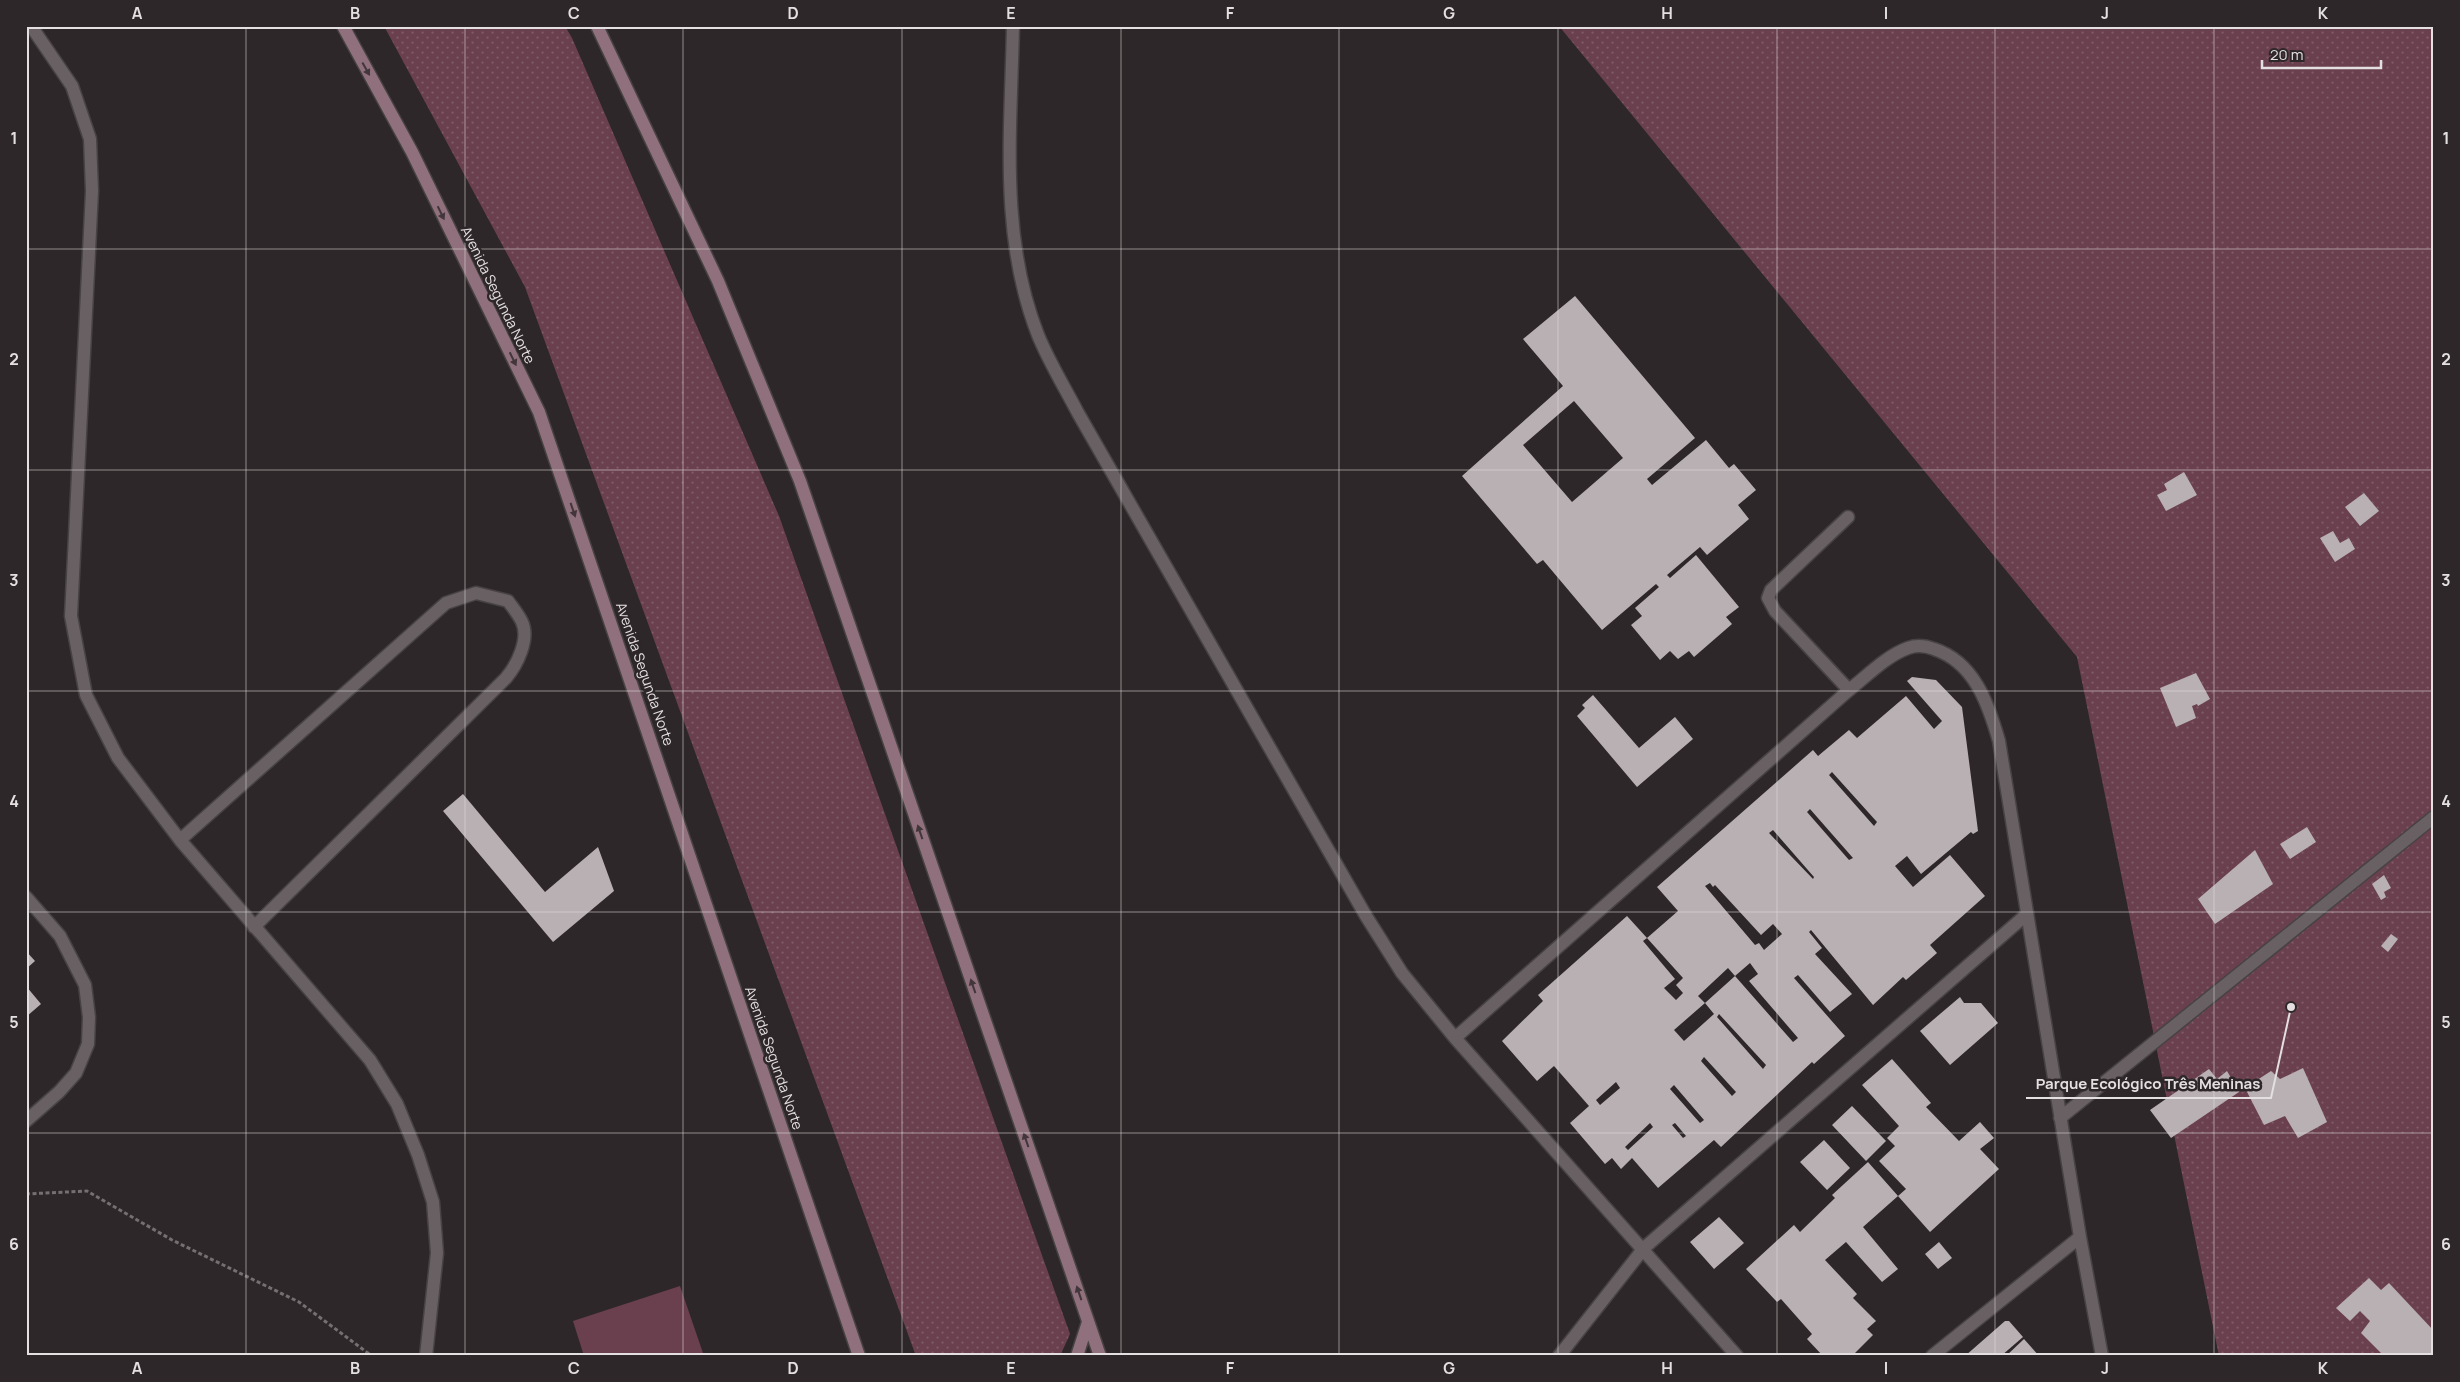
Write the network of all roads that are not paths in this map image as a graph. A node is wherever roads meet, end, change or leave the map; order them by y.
1 (31, 26) edge
2 (343, 26) edge
3 (596, 26) edge
4 (1013, 26) edge
5 (1848, 517) dead end
6 (1849, 690) junction
7 (2434, 817) edge
8 (180, 840) junction
9 (26, 897) edge
10 (2027, 914) junction
11 (254, 927) junction
12 (1455, 1038) junction
13 (2060, 1118) junction
14 (26, 1121) edge
15 (2080, 1237) junction
16 (1644, 1248) junction
17 (1088, 1322) junction
18 (426, 1356) edge
19 (859, 1356) edge
20 (1077, 1356) edge
21 (1100, 1356) edge
22 (1559, 1356) edge
23 (1737, 1356) edge
24 (1932, 1356) edge
25 (2102, 1356) edge

1 - 8 street
2 -> 19 main road, Avenida Segunda Norte
17 -> 3 main road
4 - 12 street
5 - 6 street
6 - 10 street
6 - 12 street
7 - 13 street
8 - 11 street
8 - 11 street
9 - 14 street
10 - 13 street
10 - 16 street
11 - 18 street
12 - 16 street
13 - 15 street
15 - 24 street
15 - 25 street
16 - 22 street
16 - 23 street
17 - 20 main road
17 - 21 main road

